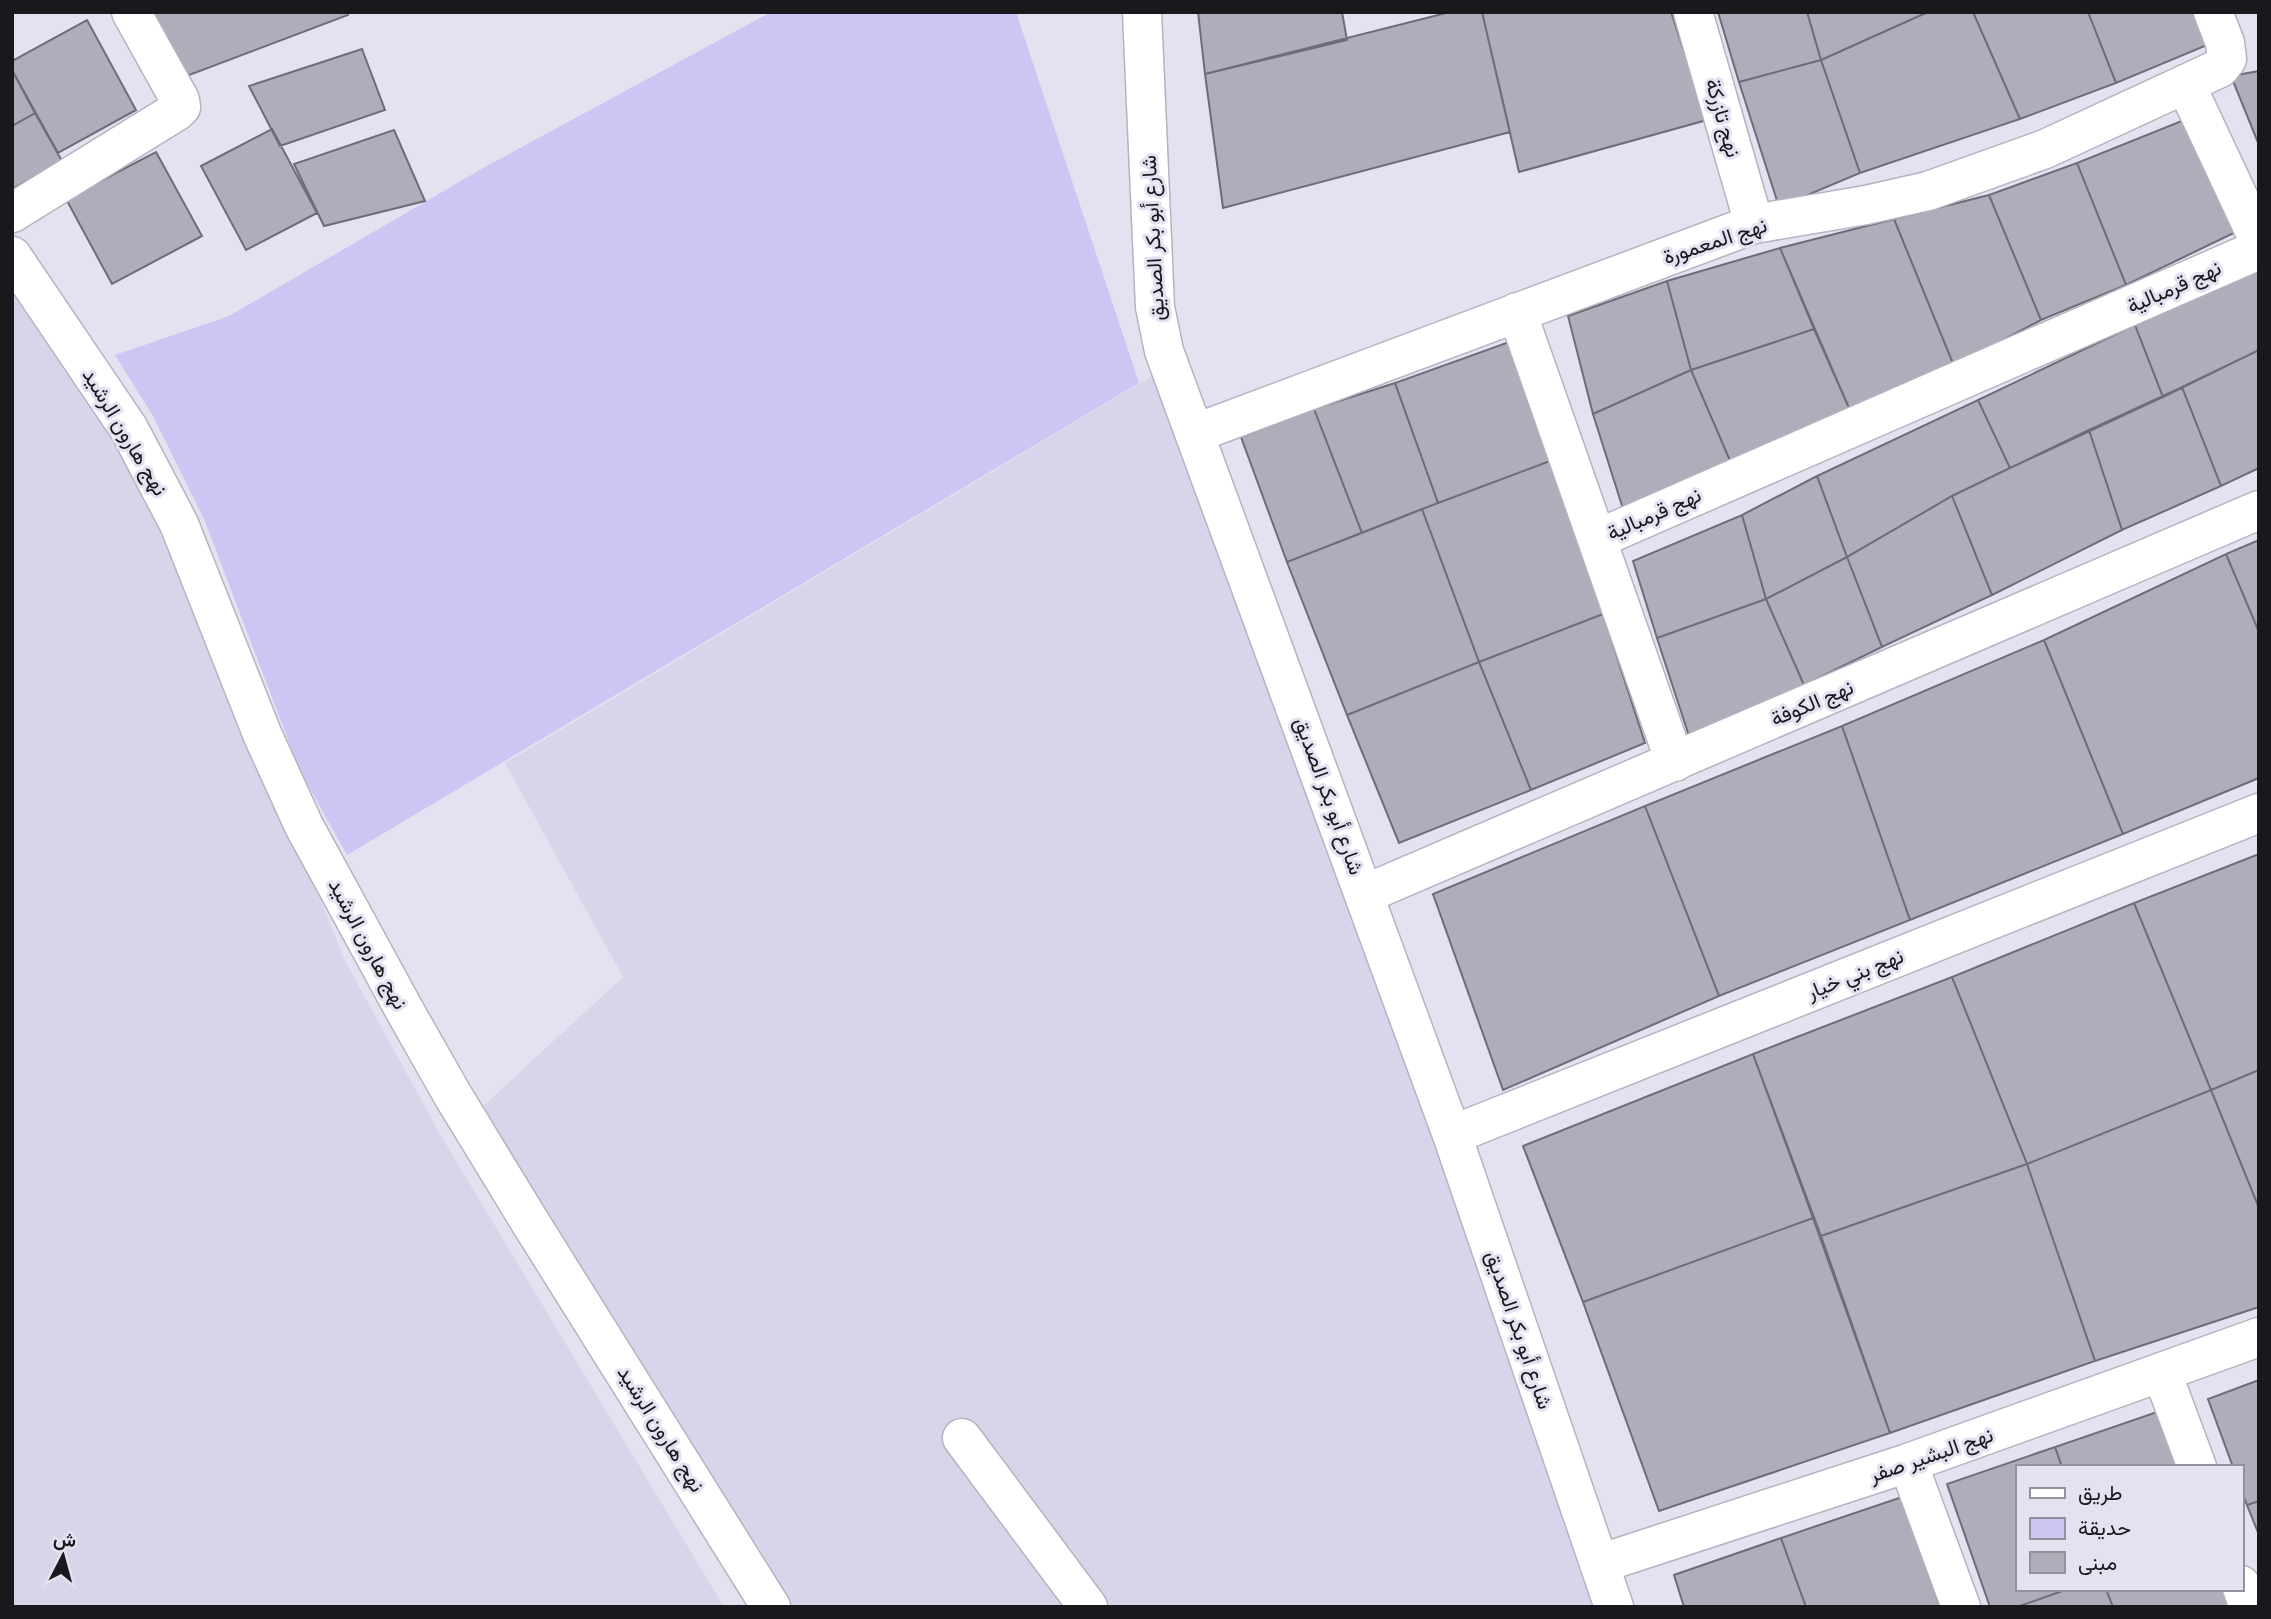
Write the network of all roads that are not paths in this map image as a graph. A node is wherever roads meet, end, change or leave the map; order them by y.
1 (131, 12) edge
2 (1142, 12) edge
3 (1693, 12) edge
4 (2213, 12) edge
5 (2186, 85) junction
6 (12, 213) edge
7 (1754, 224) junction
8 (2259, 241) edge
9 (2259, 249) edge
10 (12, 257) edge
11 (1517, 312) junction
12 (1195, 433) junction
13 (2259, 510) edge
14 (1603, 536) junction
15 (1675, 762) junction
16 (2259, 813) edge
17 (1365, 894) junction
18 (1452, 1135) junction
19 (2259, 1336) edge
20 (2162, 1373) junction
21 (962, 1438) dead end
22 (1908, 1463) junction
23 (2196, 1465) edge
24 (1600, 1564) junction
25 (2243, 1590) edge
26 (771, 1607) edge
27 (1088, 1607) edge
28 (1614, 1607) edge
29 (1961, 1607) edge
30 (2249, 1607) edge

1 - 6 street
2 - 12 street, شارع أبو بكر الصديق
3 - 7 street, نهج تازركة
4 - 5 street, نهج المعمورة
5 - 7 street, نهج المعمورة
5 - 8 street
7 - 11 street, نهج المعمورة
9 - 14 street, نهج قرمبالية
10 - 26 street, نهج هارون الرشيد
11 - 12 street, نهج المعمورة
11 - 14 street
12 - 17 street, شارع أبو بكر الصديق
13 - 15 street, نهج الكوفة
14 - 15 street
15 - 17 street, نهج الكوفة
16 - 18 street, نهج بني خيار
17 - 18 street, شارع أبو بكر الصديق
18 - 24 street, شارع أبو بكر الصديق
19 - 20 street, نهج البشير صفر
20 - 22 street, نهج البشير صفر
20 - 23 street
21 - 27 street
22 - 24 street, نهج البشير صفر
22 - 29 street
24 - 28 street, شارع أبو بكر الصديق
25 - 30 street

